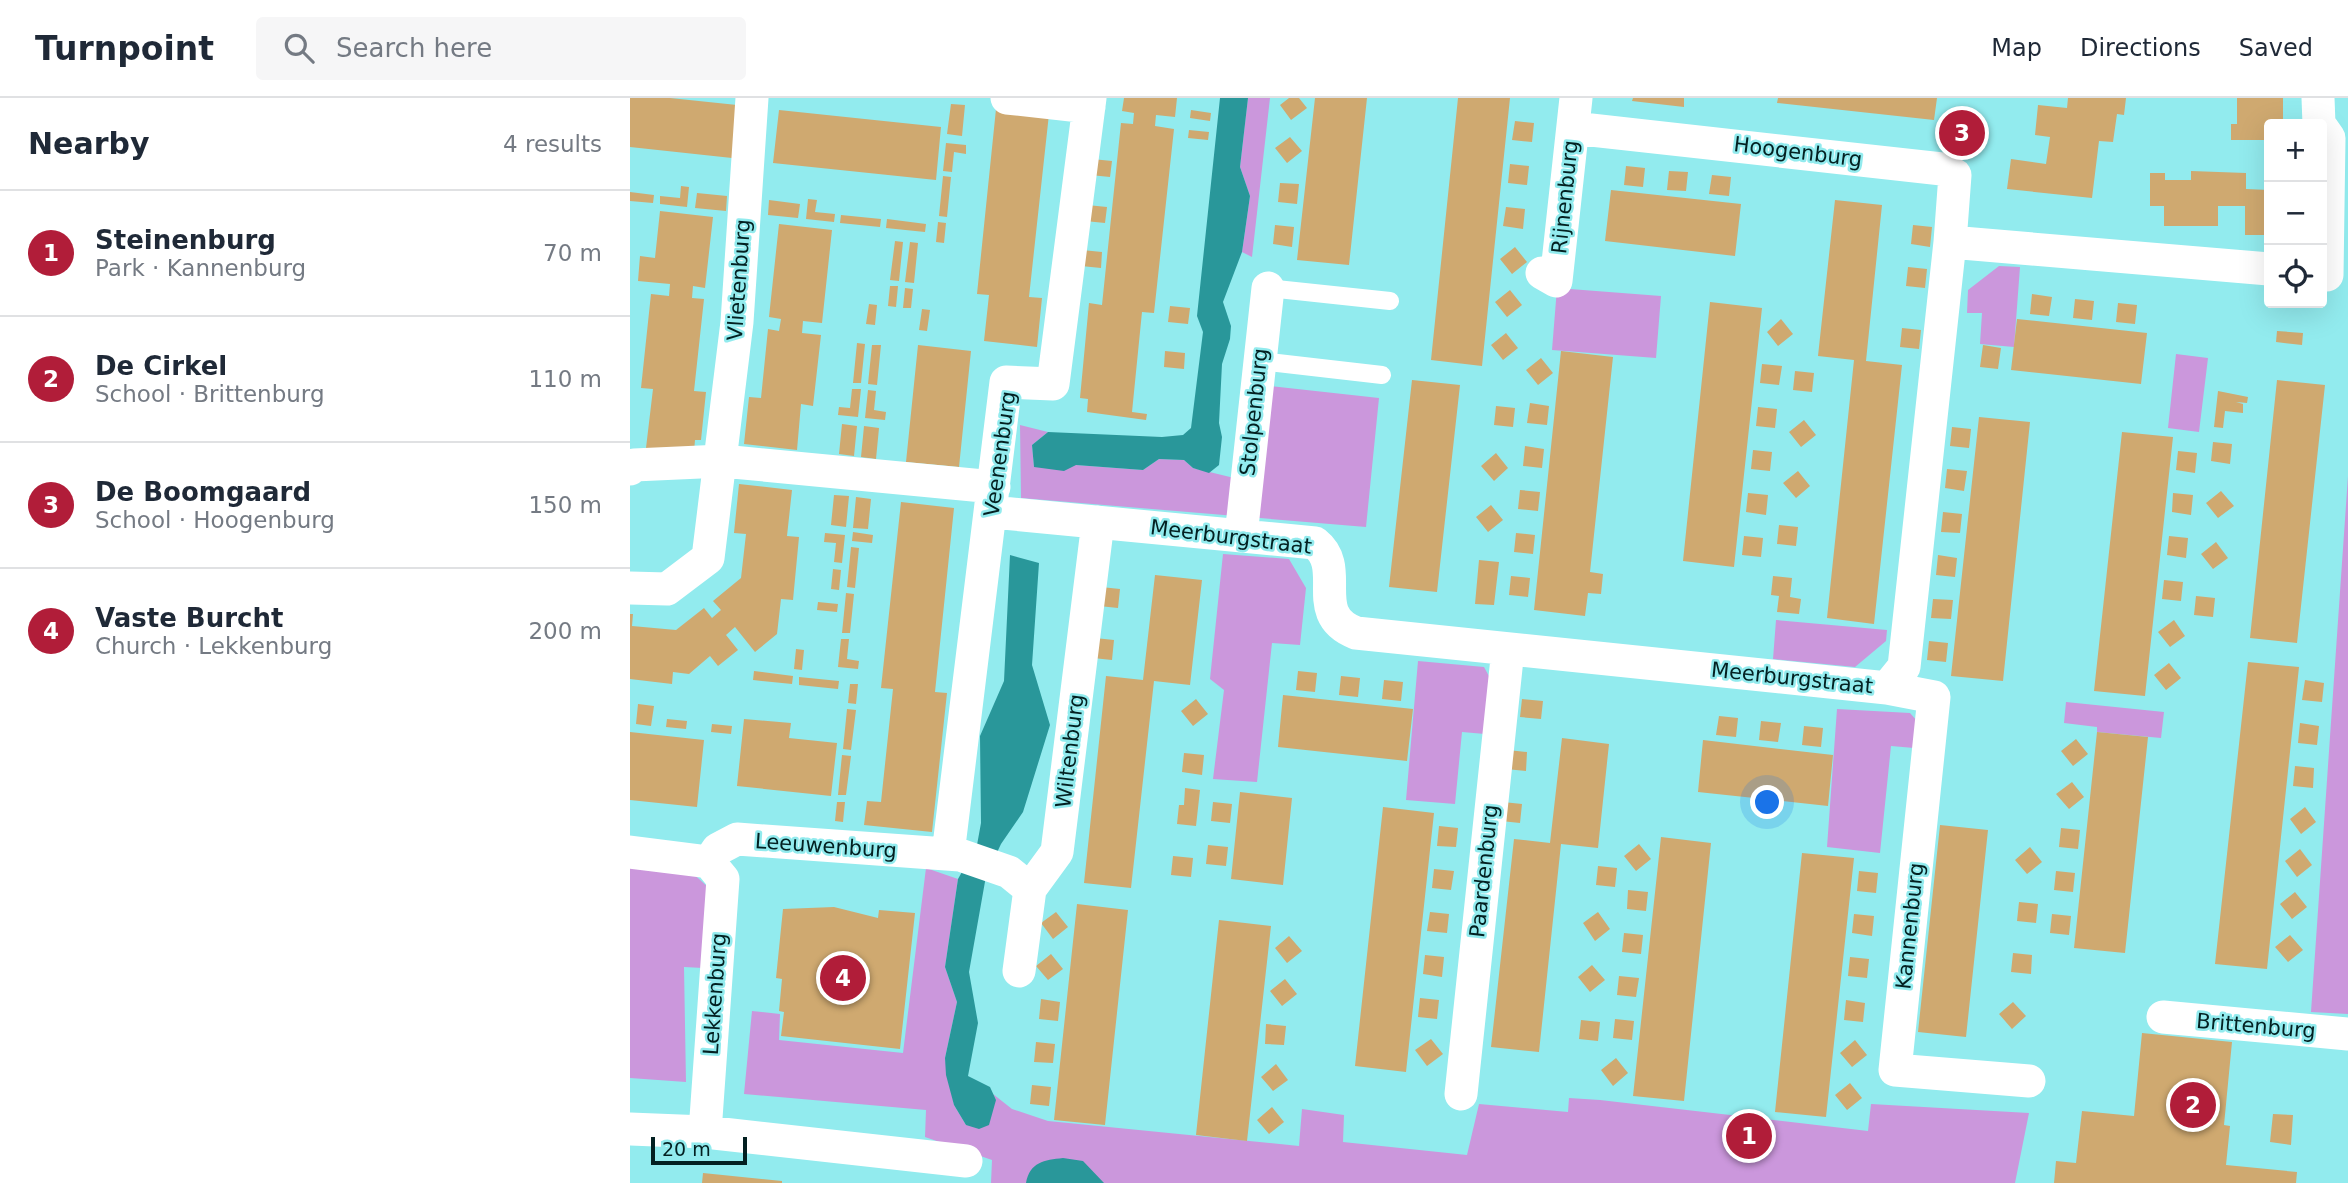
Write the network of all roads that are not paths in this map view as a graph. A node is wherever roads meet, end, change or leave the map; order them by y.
1 (752, 98) edge
2 (1007, 98) edge
3 (2318, 98) edge
4 (1090, 103) edge
5 (1574, 113) edge
6 (2320, 119) edge
7 (2327, 135) edge
8 (1950, 242) junction
9 (2264, 270) edge
10 (1542, 273) dead end
11 (2332, 275) edge
12 (1268, 288) joint
13 (1390, 301) dead end
14 (1260, 361) junction
15 (1382, 375) dead end
16 (722, 461) junction
17 (630, 469) edge
18 (993, 500) junction
19 (1098, 522) junction
20 (1241, 536) junction
21 (630, 588) edge
22 (1508, 649) junction
23 (1886, 688) junction
24 (630, 852) edge
25 (954, 854) junction
26 (709, 862) junction
27 (1020, 881) junction
28 (1019, 971) dead end
29 (2163, 1017) dead end
30 (2348, 1034) edge
31 (2029, 1081) dead end
32 (1461, 1094) dead end
33 (630, 1129) edge
34 (705, 1132) junction
35 (966, 1161) dead end

1 - 16 street, Vlietenburg
2 - 4 street
3 - 6 street
4 - 18 street, Veenenburg
5 - 8 street, Hoogenburg
5 - 10 street, Rijnenburg
7 - 11 street
8 - 9 street
8 - 23 street, Meerburgstraat
12 - 13 lane
12 - 14 street, Stolpenburg
14 - 15 lane
14 - 20 street, Stolpenburg
16 - 17 street
16 - 18 street
16 - 21 street, Vlietenburg
18 - 19 street, Meerburgstraat
18 - 25 street, Veenenburg
19 - 20 street, Meerburgstraat
19 - 27 street, Wiltenburg
20 - 22 street, Meerburgstraat
22 - 23 street, Meerburgstraat
22 - 32 street, Paardenburg
23 - 31 street, Kannenburg
24 - 26 street
25 - 26 street, Leeuwenburg
25 - 27 street, Leeuwenburg
26 - 34 street, Lekkenburg
27 - 28 street, Wiltenburg
29 - 30 street, Brittenburg
33 - 34 street
34 - 35 street

